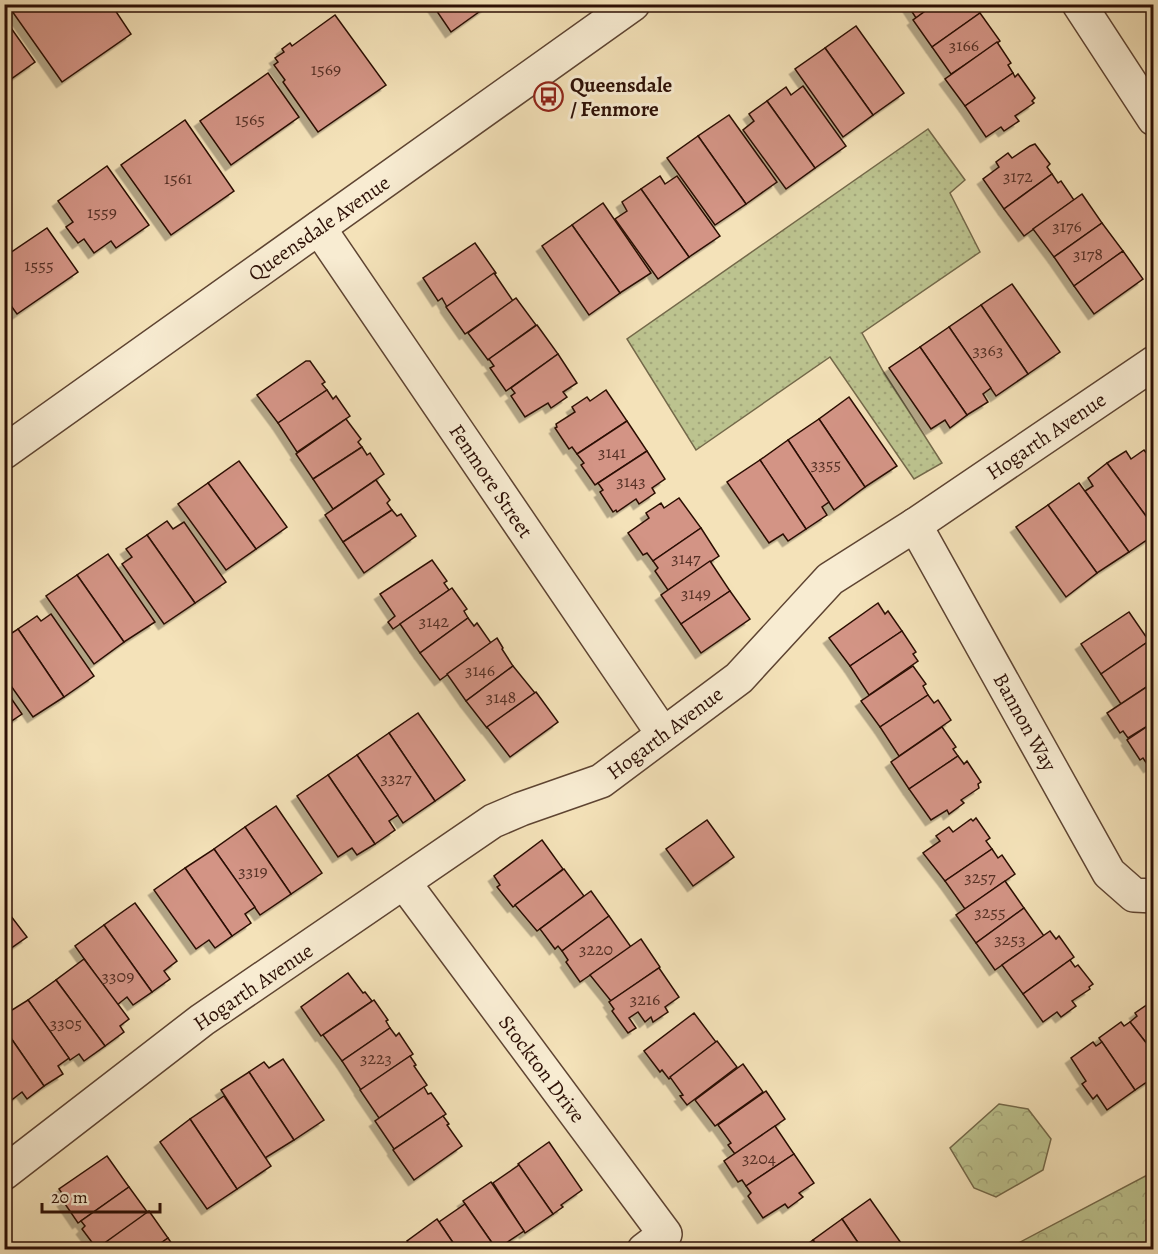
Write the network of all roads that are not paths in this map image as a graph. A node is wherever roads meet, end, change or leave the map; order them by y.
1 (1079, 4) edge
2 (621, 8) edge
3 (1154, 120) edge
4 (319, 228) junction
5 (1154, 363) edge
6 (4, 452) edge
7 (915, 525) junction
8 (663, 734) junction
9 (405, 884) junction
10 (1154, 896) edge
11 (4, 1173) edge
12 (644, 1250) edge

1 - 3 street
2 - 4 street, Queensdale Avenue
4 - 6 street, Queensdale Avenue
4 - 8 street, Fenmore Street
5 - 7 street, Hogarth Avenue
7 - 8 street, Hogarth Avenue
7 - 10 street, Bannon Way
8 - 9 street, Hogarth Avenue
9 - 11 street, Hogarth Avenue
9 - 12 street, Stockton Drive

